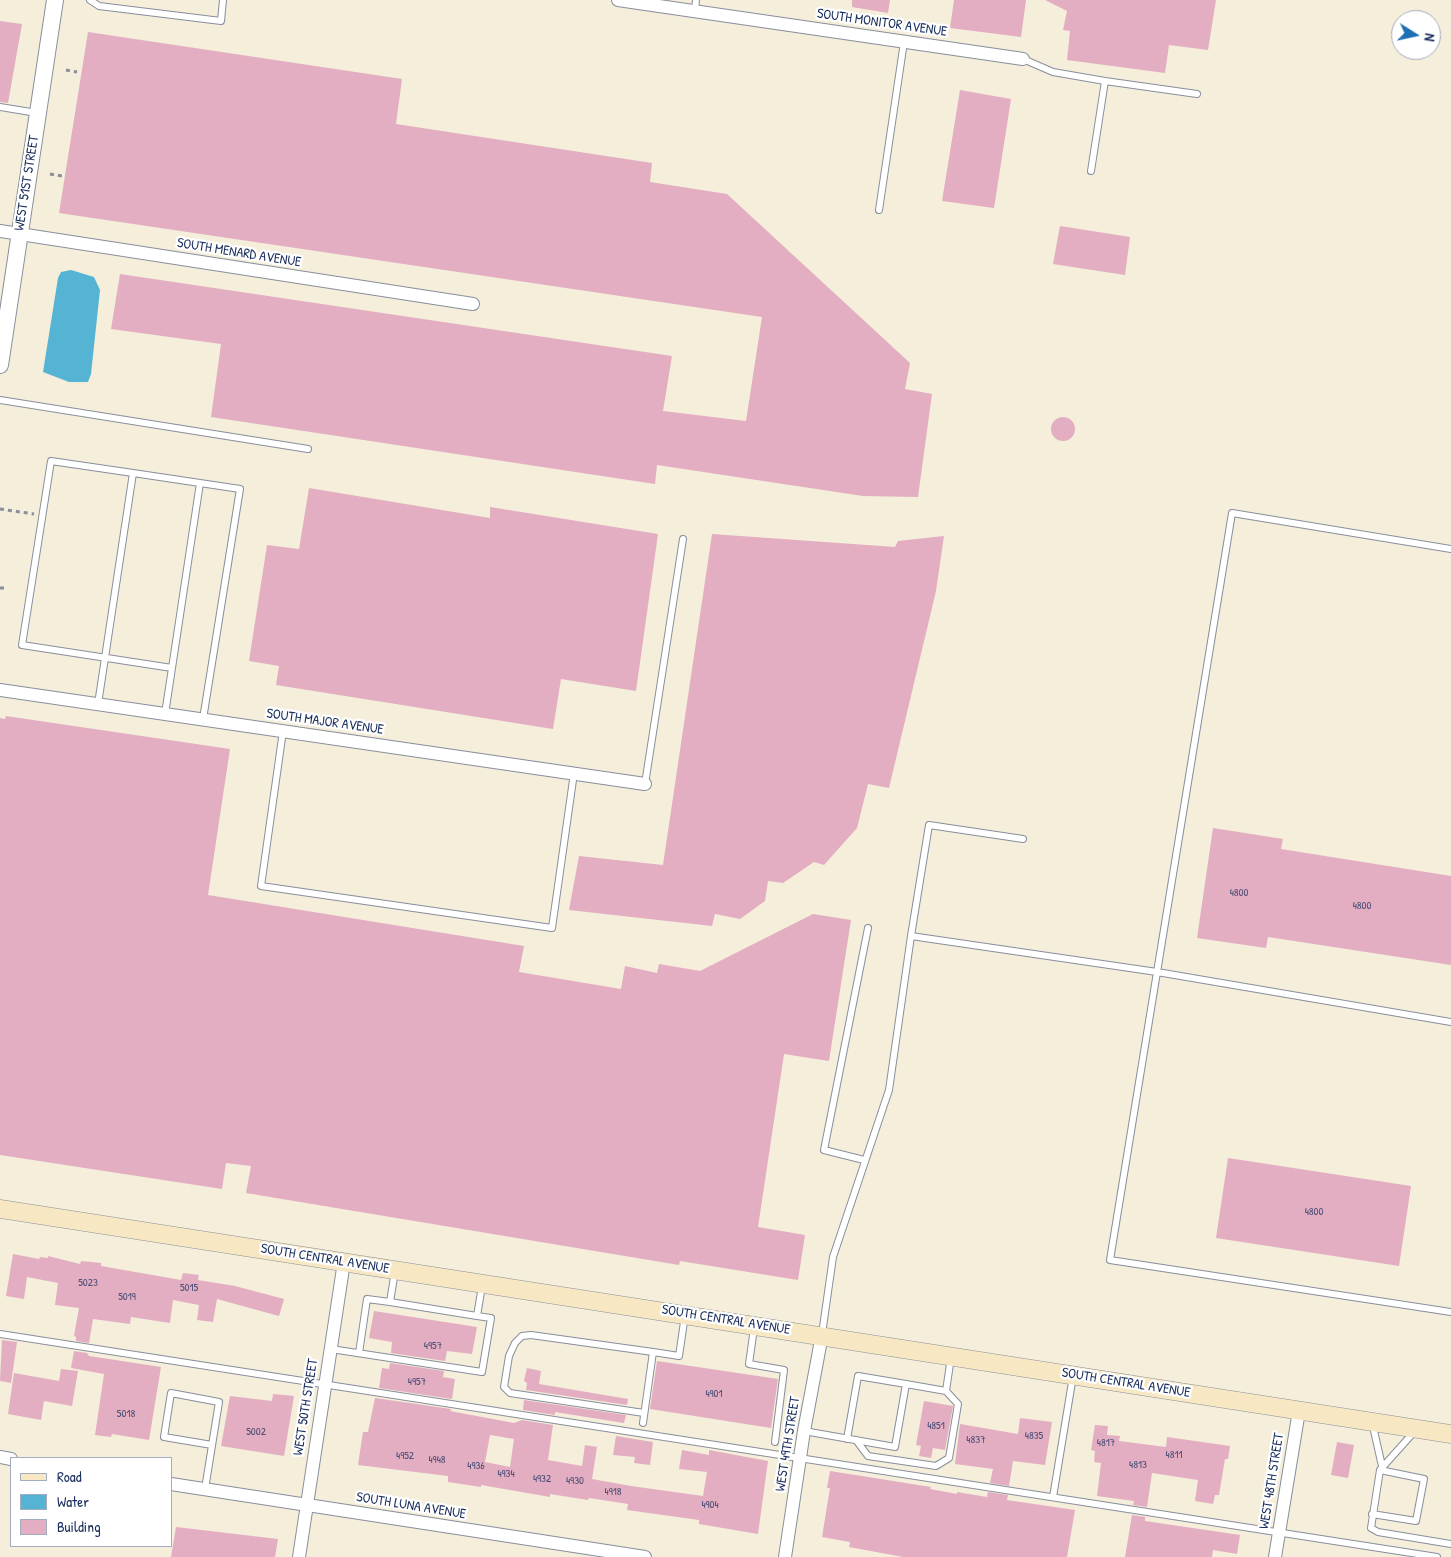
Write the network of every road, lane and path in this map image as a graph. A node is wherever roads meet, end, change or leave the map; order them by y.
1 (55, 0) edge
2 (90, 0) edge
3 (224, 0) edge
4 (618, 0) edge
5 (696, 6) edge
6 (904, 42) junction
7 (1023, 59) joint
8 (66, 70) dead end
9 (77, 72) dead end
10 (1105, 81) junction
11 (1197, 94) dead end
12 (0, 107) edge
13 (38, 114) junction
14 (1091, 170) dead end
15 (50, 174) dead end
16 (62, 176) dead end
17 (879, 210) dead end
18 (0, 231) edge
19 (20, 234) junction
20 (473, 304) dead end
21 (1, 358) edge
22 (0, 400) edge
23 (308, 449) dead end
24 (133, 473) junction
25 (200, 483) junction
26 (0, 509) edge
27 (34, 514) dead end
28 (683, 539) dead end
29 (1451, 549) edge
30 (105, 658) junction
31 (172, 668) junction
32 (0, 690) edge
33 (98, 704) junction
34 (166, 714) junction
35 (202, 720) junction
36 (283, 731) junction
37 (574, 773) junction
38 (645, 784) joint
39 (1023, 839) dead end
40 (868, 928) dead end
41 (911, 936) junction
42 (1157, 972) junction
43 (1451, 1022) edge
44 (864, 1160) junction
45 (0, 1209) edge
46 (344, 1262) junction
47 (395, 1270) junction
48 (482, 1283) junction
49 (390, 1302) junction
50 (1451, 1312) edge
51 (685, 1314) junction
52 (478, 1316) junction
53 (754, 1325) junction
54 (0, 1334) edge
55 (822, 1335) junction
56 (331, 1348) junction
57 (653, 1352) junction
58 (358, 1353) junction
59 (952, 1356) junction
60 (1074, 1375) junction
61 (325, 1384) junction
62 (906, 1384) junction
63 (946, 1391) junction
64 (1299, 1410) junction
65 (644, 1413) junction
66 (1372, 1421) junction
67 (643, 1423) dead end
68 (1417, 1429) junction
69 (804, 1431) junction
70 (1451, 1434) edge
71 (847, 1439) junction
72 (856, 1440) junction
73 (775, 1442) dead end
74 (212, 1445) junction
75 (800, 1458) junction
76 (1381, 1468) junction
77 (172, 1484) edge
78 (205, 1489) junction
79 (1053, 1497) junction
80 (307, 1505) junction
81 (1372, 1514) junction
82 (1279, 1532) junction
83 (1451, 1544) edge
84 (299, 1557) edge
85 (645, 1557) edge
86 (785, 1557) edge
87 (1275, 1557) edge
88 (1437, 1557) edge

1 - 13 street, WEST 51ST STREET
2 - 3 lane
4 - 5 street, SOUTH MONITOR AVENUE
5 - 6 street, SOUTH MONITOR AVENUE
6 - 7 street, SOUTH MONITOR AVENUE
6 - 17 lane
7 - 10 lane
8 - 9 path
10 - 11 lane
10 - 14 lane
12 - 13 lane
13 - 19 street, WEST 51ST STREET
15 - 16 path
18 - 19 street, SOUTH MENARD AVENUE
19 - 20 street, SOUTH MENARD AVENUE
19 - 21 street, WEST 51ST STREET
22 - 23 lane
24 - 25 lane
24 - 30 lane
24 - 30 lane
25 - 31 lane
25 - 35 lane
26 - 27 path
28 - 38 lane
29 - 42 lane
30 - 31 lane
30 - 33 lane
31 - 34 lane
32 - 33 street, SOUTH MAJOR AVENUE
33 - 34 street, SOUTH MAJOR AVENUE
34 - 35 street, SOUTH MAJOR AVENUE
35 - 36 street, SOUTH MAJOR AVENUE
36 - 37 street, SOUTH MAJOR AVENUE
36 - 37 lane
37 - 38 street, SOUTH MAJOR AVENUE
39 - 41 lane
40 - 44 lane
41 - 42 lane
41 - 44 lane
42 - 43 lane
42 - 50 lane
44 - 55 lane
45 - 46 main road, SOUTH CENTRAL AVENUE
46 - 47 main road, SOUTH CENTRAL AVENUE
46 - 56 street, WEST 50TH STREET
47 - 48 main road, SOUTH CENTRAL AVENUE
47 - 49 lane
48 - 51 main road, SOUTH CENTRAL AVENUE
48 - 52 lane
49 - 52 lane
49 - 58 lane
51 - 53 main road, SOUTH CENTRAL AVENUE
51 - 57 lane
52 - 58 lane
53 - 55 main road, SOUTH CENTRAL AVENUE
53 - 73 lane
54 - 61 lane
55 - 59 main road, SOUTH CENTRAL AVENUE
55 - 69 street, WEST 49TH STREET
56 - 58 lane
56 - 61 street, WEST 50TH STREET
57 - 65 lane
57 - 65 lane
59 - 60 main road, SOUTH CENTRAL AVENUE
59 - 63 lane
60 - 64 main road, SOUTH CENTRAL AVENUE
60 - 79 lane
61 - 75 lane
61 - 80 street, WEST 50TH STREET
62 - 63 lane
62 - 71 lane
62 - 72 lane
63 - 72 lane
64 - 66 main road, SOUTH CENTRAL AVENUE
64 - 82 street, WEST 48TH STREET
65 - 67 lane
66 - 68 main road, SOUTH CENTRAL AVENUE
66 - 76 lane
68 - 70 main road, SOUTH CENTRAL AVENUE
68 - 76 lane
69 - 71 lane
69 - 75 street, WEST 49TH STREET
71 - 72 lane
74 - 74 lane
74 - 78 lane
75 - 79 lane
75 - 86 street, WEST 49TH STREET
76 - 81 lane
76 - 81 lane
77 - 78 street, SOUTH LUNA AVENUE
78 - 80 street, SOUTH LUNA AVENUE
79 - 82 lane
80 - 84 street, WEST 50TH STREET
80 - 85 street, SOUTH LUNA AVENUE
81 - 83 lane
82 - 87 street, WEST 48TH STREET
82 - 88 lane

